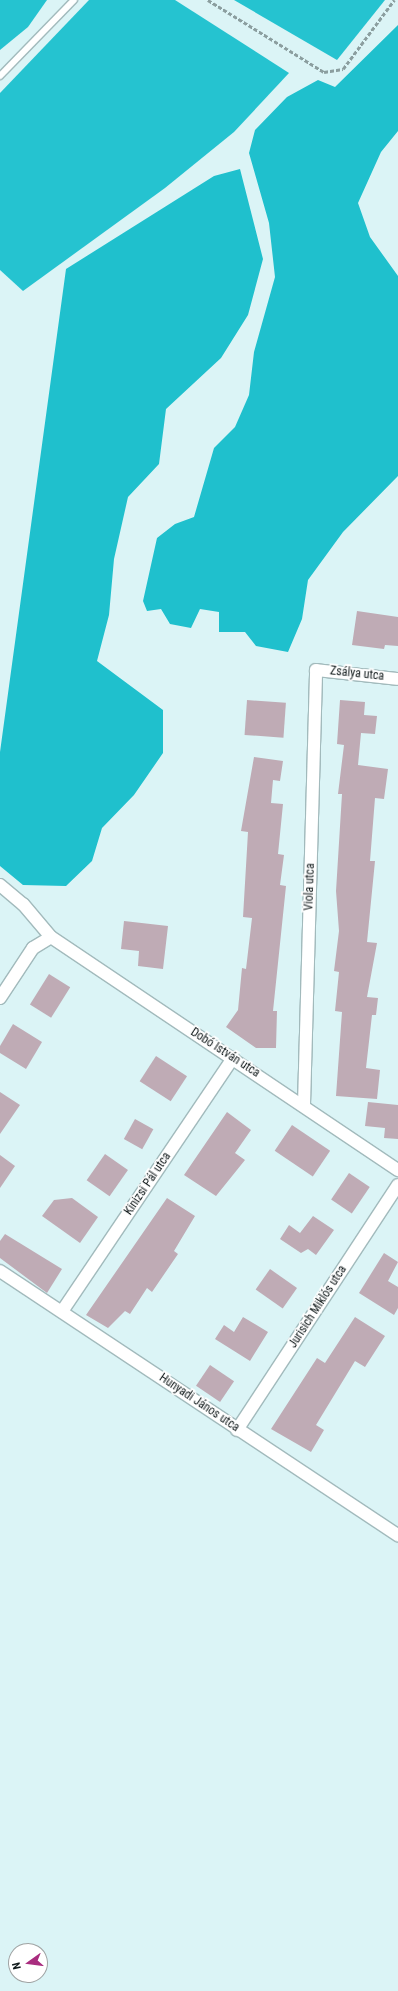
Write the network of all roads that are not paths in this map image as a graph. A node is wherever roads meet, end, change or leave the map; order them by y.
1 (74, 0) edge
2 (0, 76) edge
3 (316, 670) joint
4 (398, 679) edge
5 (0, 885) edge
6 (51, 937) junction
7 (0, 998) edge
8 (233, 1058) junction
9 (304, 1104) junction
10 (398, 1170) edge
11 (398, 1185) edge
12 (0, 1271) edge
13 (64, 1310) junction
14 (237, 1430) junction
15 (398, 1535) edge

1 - 2 lane
3 - 4 street, Zsálya utca
3 - 9 street, Viola utca
5 - 6 street, Dobó István utca
6 - 7 street
6 - 8 street, Dobó István utca
8 - 9 street, Dobó István utca
8 - 13 street, Kinizsi Pál utca
9 - 10 street, Dobó István utca
11 - 14 street, Jurisich Miklós utca
12 - 13 street, Hunyadi János utca
13 - 14 street, Hunyadi János utca
14 - 15 street, Hunyadi János utca

